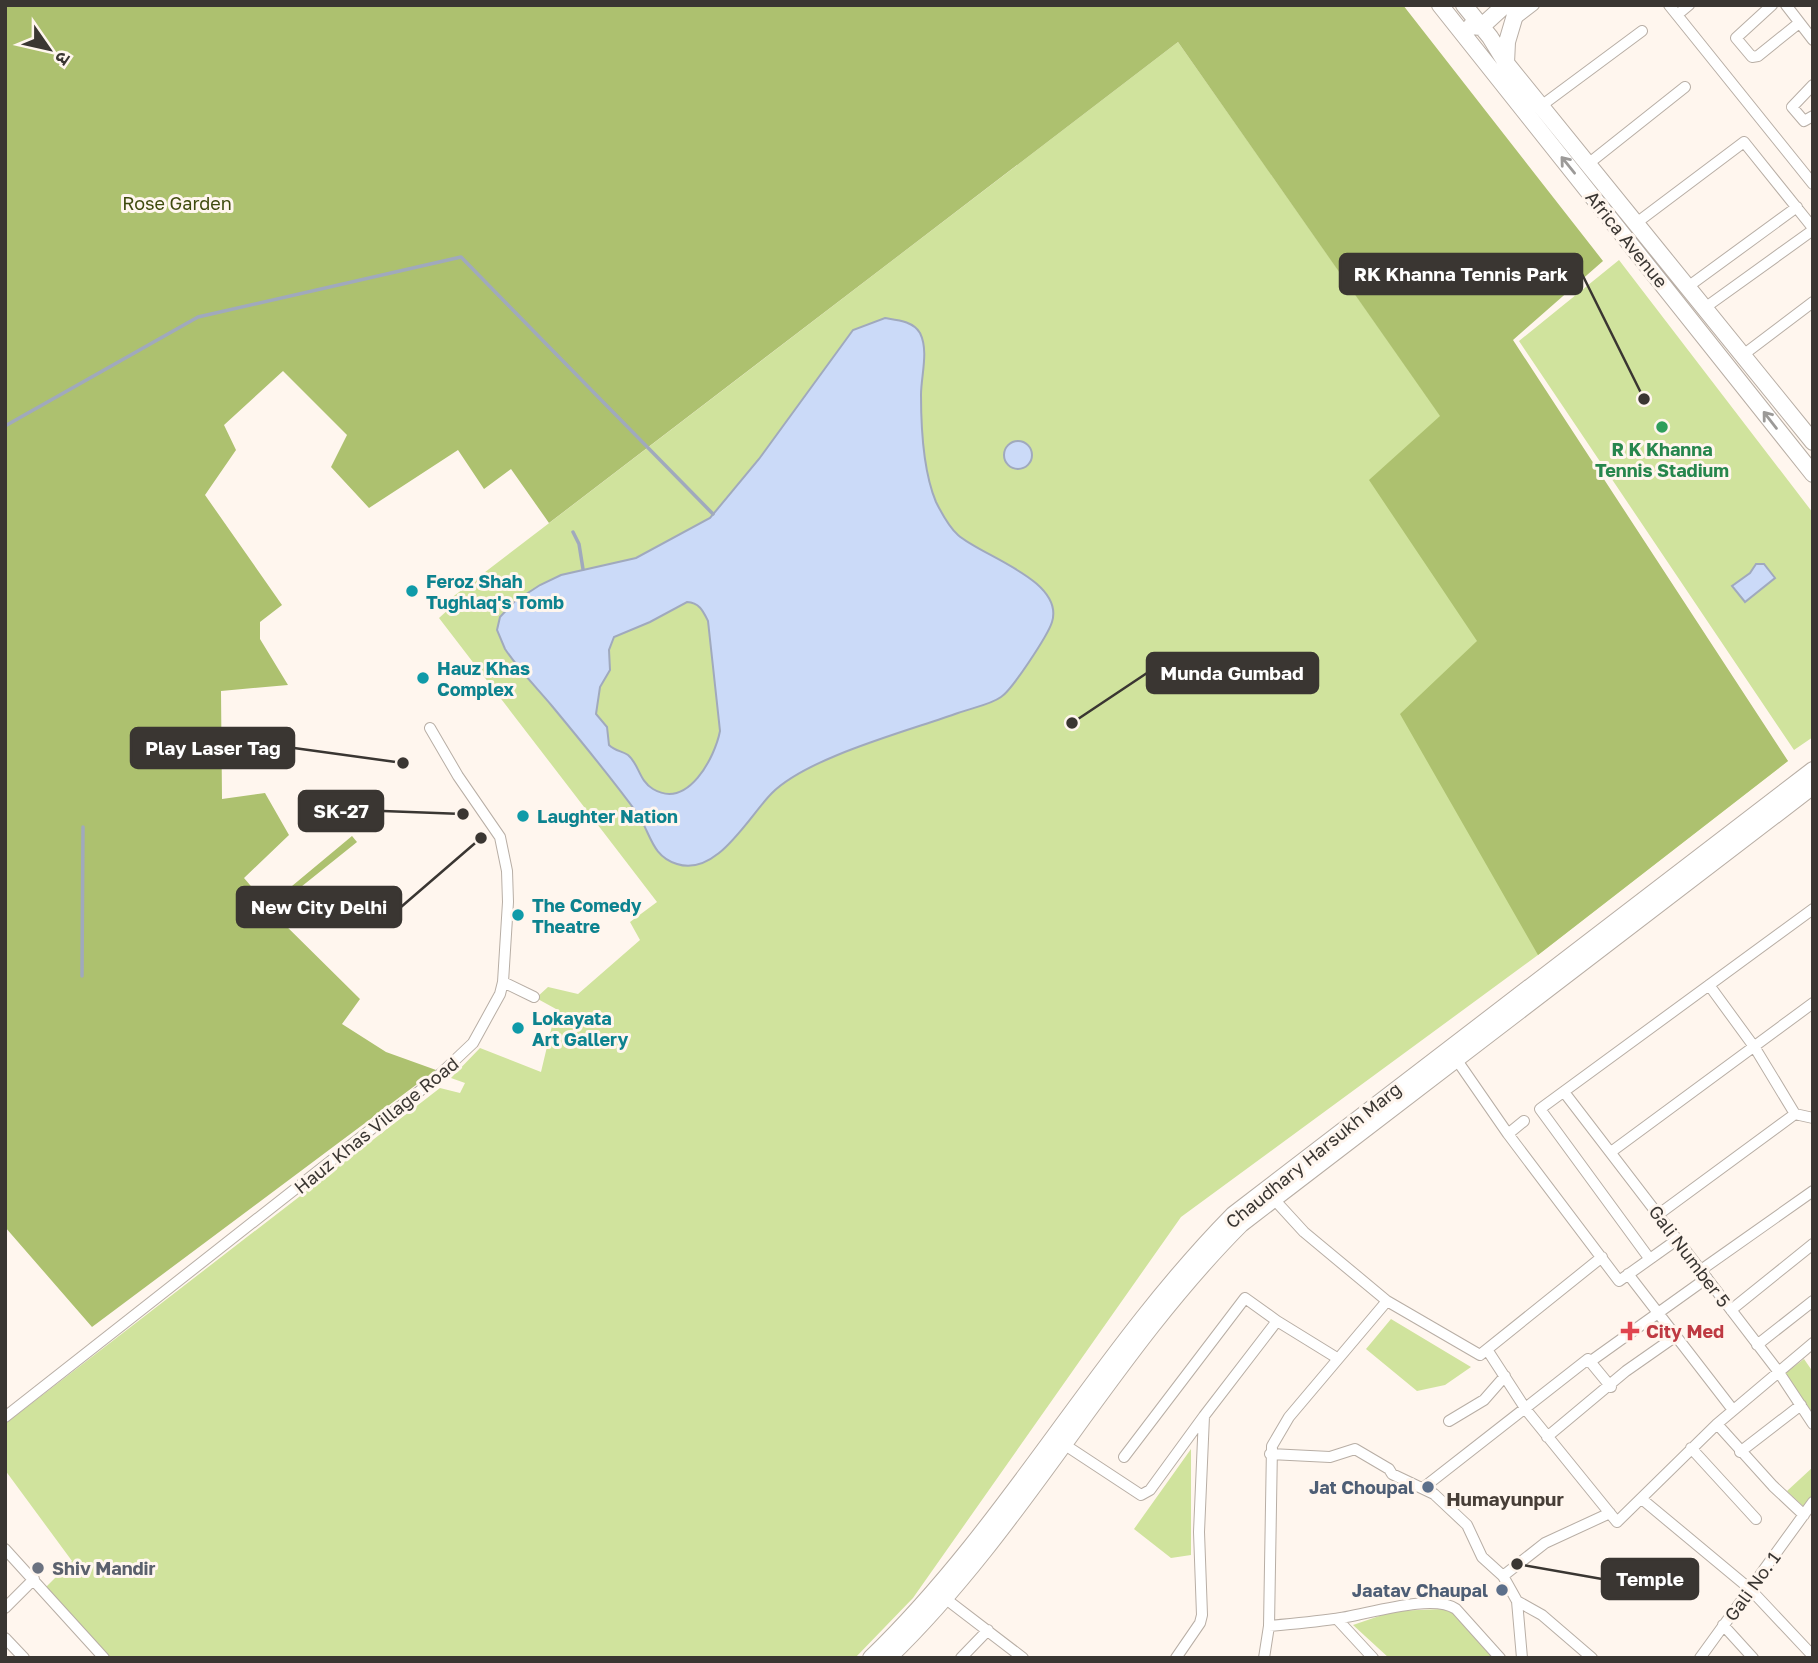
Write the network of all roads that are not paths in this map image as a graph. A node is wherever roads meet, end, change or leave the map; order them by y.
1 (1440, 5) edge
2 (1505, 5) edge
3 (1518, 5) edge
4 (1534, 5) edge
5 (1669, 5) edge
6 (1689, 5) edge
7 (1772, 5) edge
8 (1786, 5) edge
9 (1471, 8) edge
10 (1677, 15) junction
11 (1511, 23) junction
12 (1799, 23) junction
13 (1454, 24) junction
14 (1481, 27) junction
15 (1642, 31) dead end
16 (1813, 40) edge
17 (1506, 63) junction
18 (1813, 85) edge
19 (1685, 87) dead end
20 (1541, 106) junction
21 (1813, 116) edge
22 (1588, 164) junction
23 (1813, 184) edge
24 (1797, 207) junction
25 (1635, 224) junction
26 (1813, 229) edge
27 (1689, 286) junction
28 (1813, 302) edge
29 (1706, 307) junction
30 (1743, 355) junction
31 (1813, 442) edge
32 (1813, 474) edge
33 (430, 727) dead end
34 (1813, 771) edge
35 (1813, 786) edge
36 (1779, 811) junction
37 (1813, 909) edge
38 (503, 982) junction
39 (1709, 985) junction
40 (534, 997) dead end
41 (1813, 1003) edge
42 (1755, 1048) junction
43 (1451, 1053) junction
44 (1564, 1092) junction
45 (1795, 1114) junction
46 (1813, 1118) edge
47 (1524, 1121) dead end
48 (1507, 1134) junction
49 (1611, 1152) junction
50 (1813, 1191) edge
51 (1268, 1194) junction
52 (1659, 1214) junction
53 (1678, 1239) junction
54 (1811, 1250) edge
55 (1602, 1257) junction
56 (1649, 1258) junction
57 (1629, 1274) junction
58 (1704, 1274) junction
59 (1387, 1301) junction
60 (1813, 1301) edge
61 (1731, 1310) junction
62 (1659, 1312) junction
63 (1277, 1321) junction
64 (1676, 1336) junction
65 (1813, 1343) edge
66 (1757, 1345) junction
67 (1488, 1351) junction
68 (1337, 1358) junction
69 (1591, 1362) junction
70 (1778, 1371) junction
71 (1506, 1376) junction
72 (1611, 1387) junction
73 (1801, 1405) junction
74 (1525, 1409) junction
75 (1732, 1410) junction
76 (6, 1414) edge
77 (1204, 1416) junction
78 (1450, 1422) dead end
79 (1717, 1423) junction
80 (1813, 1423) edge
81 (1547, 1437) junction
82 (1059, 1441) junction
83 (1691, 1448) junction
84 (1740, 1452) junction
85 (1270, 1454) junction
86 (1124, 1457) dead end
87 (1423, 1488) junction
88 (1643, 1500) junction
89 (1809, 1511) edge
90 (1610, 1513) junction
91 (1756, 1519) dead end
92 (5, 1549) edge
93 (1503, 1576) junction
94 (34, 1579) junction
95 (1750, 1589) junction
96 (941, 1595) junction
97 (1517, 1601) junction
98 (5, 1608) edge
99 (1337, 1619) junction
100 (1723, 1625) junction
101 (1269, 1626) junction
102 (988, 1630) junction
103 (5, 1638) edge
104 (1016, 1656) edge
105 (1813, 1657) edge
106 (24, 1658) edge
107 (104, 1658) edge
108 (871, 1658) edge
109 (888, 1658) edge
110 (961, 1658) edge
111 (1177, 1658) edge
112 (1264, 1658) edge
113 (1373, 1658) edge
114 (1500, 1658) edge
115 (1522, 1658) edge
116 (1591, 1658) edge
117 (1700, 1658) edge
118 (1753, 1658) edge

1 - 13 street, Africa Avenue
2 - 14 street
3 - 11 street
4 - 11 street
5 - 10 street
6 - 10 street
7 - 12 street
8 - 12 street
9 - 13 street
9 - 14 street, Africa Avenue
10 - 23 street
11 - 17 street
12 - 16 street
13 - 14 street
32 -> 13 street, Africa Avenue
14 - 17 street, Africa Avenue
15 - 20 street
17 - 20 street, Africa Avenue
18 - 21 street
19 - 22 street
20 - 22 street, Africa Avenue
22 - 25 street, Africa Avenue
24 - 25 street
24 - 26 street
24 - 27 street
25 - 27 street, Africa Avenue
26 - 29 street
27 - 29 street, Africa Avenue
28 - 30 street
29 - 30 street, Africa Avenue
30 - 31 street, Africa Avenue
33 - 38 street, Hauz Khas Village Road
34 - 36 street, Chaudhary Harsukh Marg
35 - 36 street, Chaudhary Harsukh Marg
36 - 43 street, Chaudhary Harsukh Marg
37 - 39 street
38 - 40 street
38 - 76 street, Hauz Khas Village Road
39 - 42 street
39 - 44 street
41 - 42 street
42 - 45 street
42 - 49 street
43 - 48 street
43 - 51 street, Chaudhary Harsukh Marg
44 - 49 street, Gali Number 5
44 - 56 street
45 - 46 street
45 - 52 street
47 - 48 street
48 - 55 street
49 - 52 street, Gali Number 5
50 - 58 street
51 - 59 street
51 - 82 street, Chaudhary Harsukh Marg
52 - 53 street, Gali Number 5
53 - 56 street
53 - 58 street, Gali Number 5
54 - 61 street
55 - 57 street
55 - 67 street
56 - 57 street
57 - 62 street
58 - 61 street, Gali Number 5
58 - 62 street
59 - 67 street
59 - 68 street
60 - 66 street
61 - 66 street, Gali Number 5
62 - 64 street
62 - 69 street
63 - 68 street
63 - 77 street
63 - 86 street
64 - 72 street
64 - 75 street
65 - 70 street
66 - 70 street, Gali Number 5
67 - 71 street
68 - 85 street
69 - 72 street
69 - 74 street
70 - 73 street, Gali Number 5
70 - 75 street
71 - 74 street
71 - 78 street
72 - 81 street
73 - 80 street, Gali Number 5
73 - 84 street
74 - 81 street
74 - 87 street
75 - 79 street
77 - 82 street
77 - 111 street
79 - 83 street
79 - 84 street
81 - 90 street
82 - 96 street, Chaudhary Harsukh Marg
83 - 88 street
83 - 91 street
84 - 89 street
85 - 87 street
85 - 101 street
87 - 93 street
88 - 90 street
88 - 95 street
89 - 95 street, Gali No. 1
90 - 93 street
92 - 94 street
93 - 97 street
94 - 98 street
94 - 107 street
95 - 100 street, Gali No. 1
95 - 105 street
96 - 102 street
96 - 108 street, Chaudhary Harsukh Marg
96 - 109 street, Chaudhary Harsukh Marg
97 - 115 street
97 - 116 street
99 - 101 street
99 - 113 street
99 - 114 street
100 - 117 street, Gali No. 1
100 - 118 street
101 - 112 street
102 - 104 street
102 - 110 street
103 - 106 street

